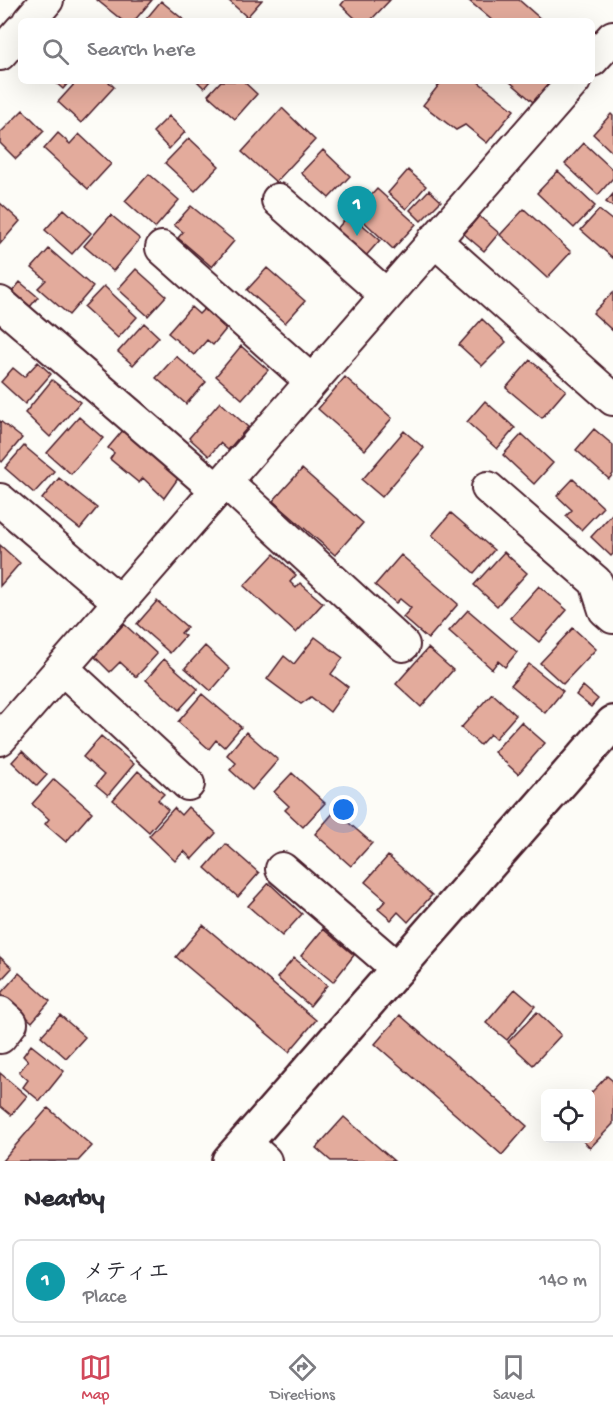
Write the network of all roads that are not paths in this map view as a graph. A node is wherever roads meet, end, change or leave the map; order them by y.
1 (47, 0) edge
2 (32, 18) edge
3 (18, 33) edge
4 (613, 37) edge
5 (0, 54) edge
6 (595, 57) edge
7 (571, 84) edge
8 (278, 200) dead end
9 (434, 240) junction
10 (162, 248) dead end
11 (386, 295) junction
12 (0, 303) edge
13 (311, 381) junction
14 (613, 399) edge
15 (221, 486) junction
16 (488, 488) dead end
17 (0, 500) edge
18 (120, 602) junction
19 (613, 617) edge
20 (403, 645) dead end
21 (62, 668) junction
22 (613, 723) edge
23 (0, 739) edge
24 (188, 784) dead end
25 (282, 869) dead end
26 (398, 969) junction
27 (0, 1013) edge
28 (0, 1037) edge
29 (247, 1155) edge

1 - 2 street
3 - 5 street
4 - 6 street
7 - 9 street
8 - 11 street
9 - 11 street
9 - 14 street
10 - 13 street
11 - 13 street
12 - 15 street
13 - 15 street
15 - 18 street
15 - 20 street
16 - 19 street
17 - 18 street
18 - 21 street
21 - 23 street
21 - 24 street
22 - 26 street
25 - 26 street
26 - 29 street
27 - 28 street

